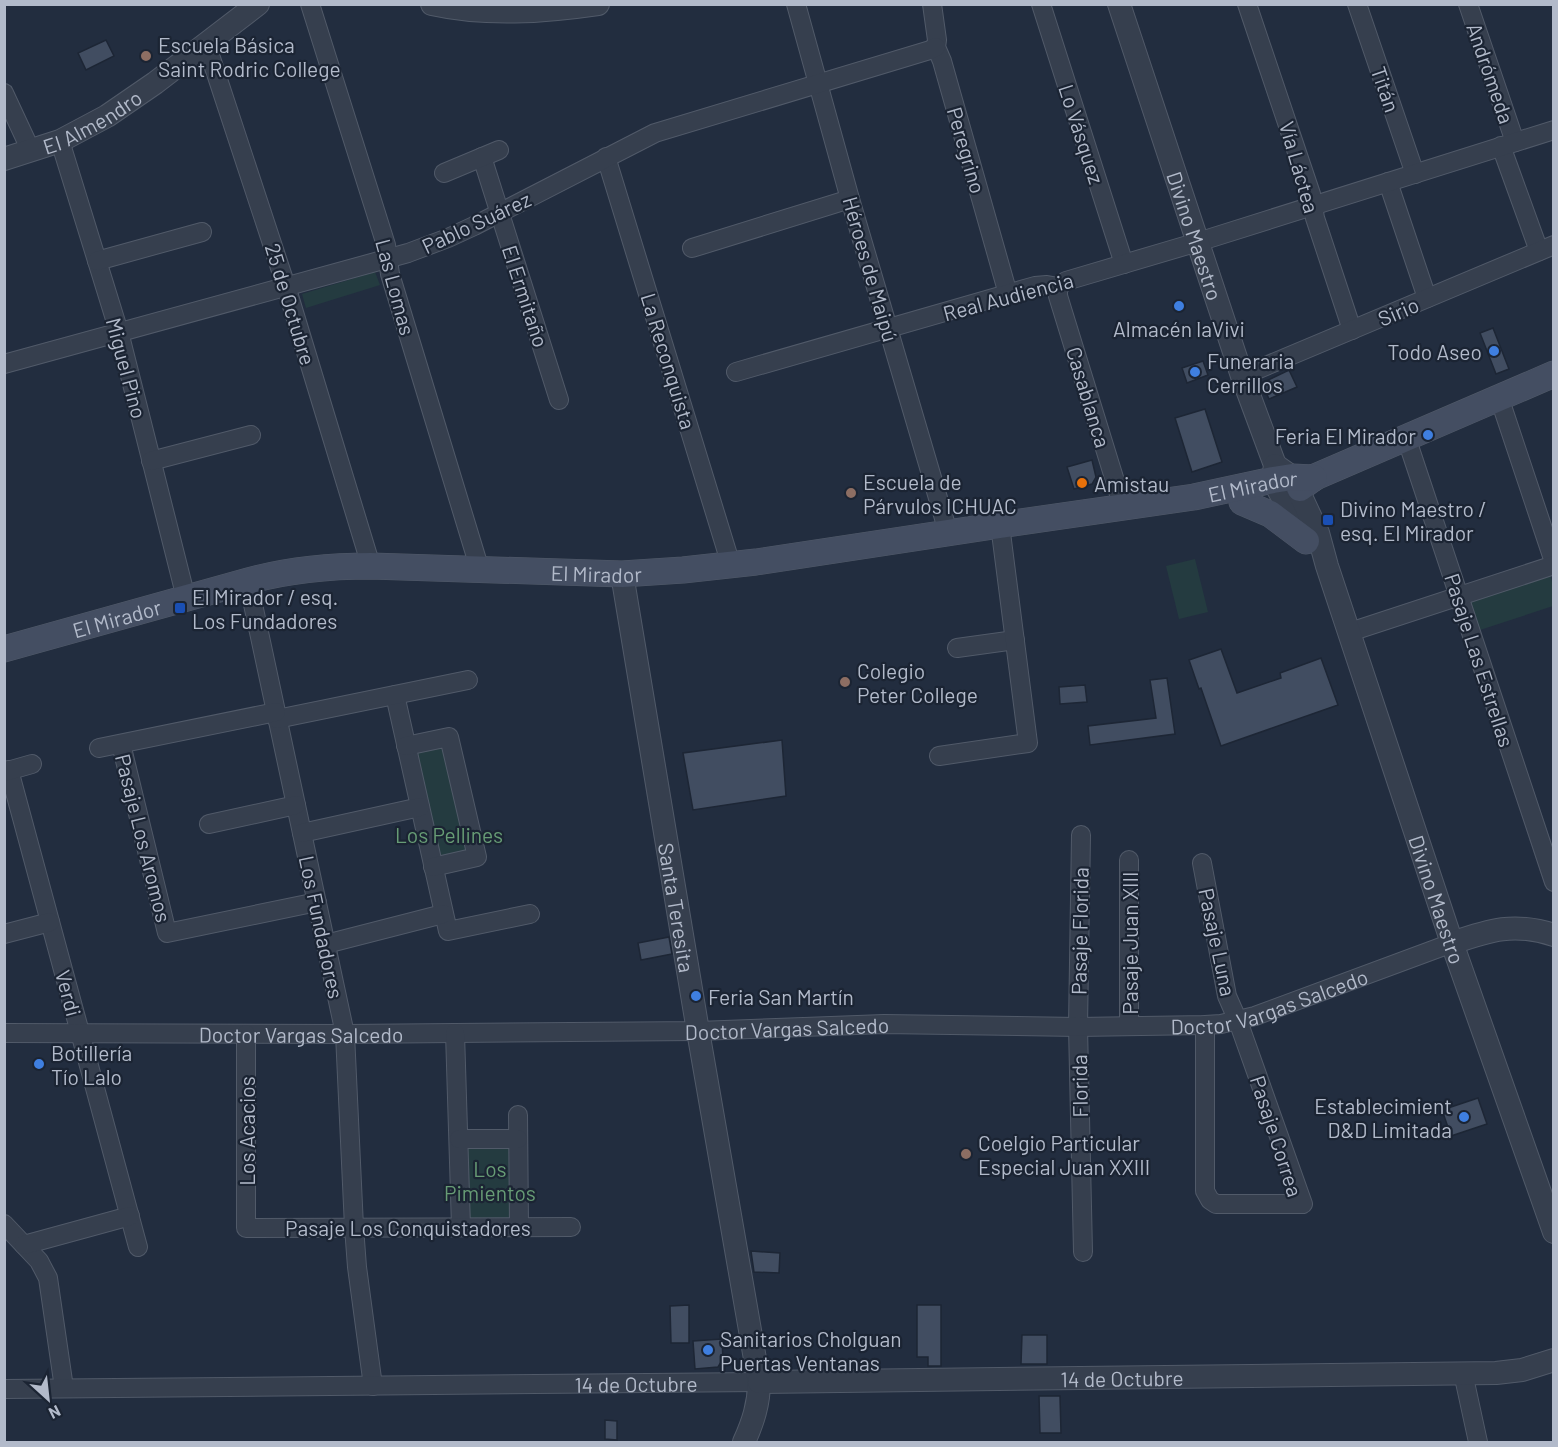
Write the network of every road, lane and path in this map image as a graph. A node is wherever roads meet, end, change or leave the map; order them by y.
1 (258, 4) edge
2 (310, 4) edge
3 (432, 4) edge
4 (597, 4) edge
5 (796, 4) edge
6 (932, 4) edge
7 (1041, 4) edge
8 (1119, 4) edge
9 (1247, 4) edge
10 (1357, 4) edge
11 (1468, 4) edge
12 (531, 8) edge
13 (206, 43) junction
14 (936, 46) junction
15 (818, 85) junction
16 (4, 93) edge
17 (1554, 130) edge
18 (60, 141) junction
19 (1508, 144) junction
20 (499, 150) dead end
21 (31, 151) junction
22 (482, 157) junction
23 (606, 157) junction
24 (4, 159) edge
25 (444, 173) dead end
26 (1415, 174) junction
27 (1388, 182) junction
28 (850, 199) junction
29 (1313, 206) junction
30 (499, 213) junction
31 (201, 232) dead end
32 (1198, 242) junction
33 (692, 248) dead end
34 (1546, 248) edge
35 (387, 259) junction
36 (97, 261) junction
37 (1124, 264) junction
38 (286, 286) junction
39 (1058, 287) junction
40 (1008, 294) junction
41 (1427, 298) junction
42 (889, 329) junction
43 (1352, 330) junction
44 (119, 332) junction
45 (4, 364) edge
46 (736, 372) dead end
47 (1554, 374) edge
48 (1242, 376) junction
49 (1499, 397) junction
50 (559, 400) dead end
51 (251, 435) dead end
52 (1406, 438) junction
53 (152, 461) junction
54 (1289, 481) junction
55 (1194, 497) junction
56 (1242, 502) junction
57 (1123, 507) junction
58 (1000, 525) junction
59 (948, 532) junction
60 (1306, 541) junction
61 (1554, 564) edge
62 (731, 565) junction
63 (370, 566) junction
64 (1327, 566) junction
65 (480, 570) junction
66 (622, 574) junction
67 (248, 581) junction
68 (1459, 597) junction
69 (186, 598) junction
70 (1350, 632) junction
71 (1015, 640) junction
72 (957, 648) dead end
73 (4, 649) edge
74 (468, 680) dead end
75 (395, 695) junction
76 (277, 716) junction
77 (121, 744) junction
78 (406, 746) junction
79 (99, 748) dead end
80 (939, 756) dead end
81 (32, 764) dead end
82 (7, 771) edge
83 (296, 805) junction
84 (420, 807) junction
85 (210, 824) dead end
86 (302, 833) junction
87 (1081, 835) dead end
88 (1129, 860) dead end
89 (1202, 863) dead end
90 (433, 867) junction
91 (1554, 882) edge
92 (317, 902) junction
93 (443, 914) junction
94 (530, 914) dead end
95 (50, 922) junction
96 (4, 934) edge
97 (1554, 935) edge
98 (1452, 943) junction
99 (326, 944) junction
100 (1238, 1021) junction
101 (1205, 1025) junction
102 (1130, 1026) junction
103 (1078, 1027) junction
104 (698, 1031) junction
105 (4, 1033) edge
106 (80, 1033) junction
107 (456, 1033) junction
108 (246, 1034) junction
109 (345, 1034) junction
110 (518, 1115) dead end
111 (459, 1139) junction
112 (518, 1139) junction
113 (130, 1216) junction
114 (4, 1224) edge
115 (354, 1227) junction
116 (462, 1227) junction
117 (519, 1227) junction
118 (571, 1227) dead end
119 (246, 1228) joint
120 (1554, 1232) edge
121 (24, 1245) junction
122 (138, 1247) dead end
123 (1083, 1252) dead end
124 (1554, 1360) edge
125 (1463, 1373) junction
126 (759, 1382) junction
127 (373, 1386) junction
128 (64, 1388) junction
129 (4, 1389) edge
130 (744, 1443) edge
131 (1478, 1443) edge

1 - 13 street, El Almendro
2 - 35 street, Las Lomas
3 - 12 street
4 - 12 street
5 - 15 street, Héroes de Maipú
6 - 14 street, Peregrino
7 - 37 street, Lo Vásquez
8 - 32 street, Divino Maestro
9 - 29 street, Vía Láctea
10 - 26 street, Titán
11 - 19 street, Andrómeda
13 - 18 street, El Almendro
13 - 38 street, 25 de Octubre
14 - 15 street, Pablo Suárez
14 - 40 street, Peregrino
15 - 23 street, Pablo Suárez
15 - 28 street, Héroes de Maipú
16 - 21 street
17 - 19 street, Real Audiencia
18 - 21 street, El Almendro
18 - 36 street, Miguel Pino
19 - 26 street, Real Audiencia
19 - 34 street, Andrómeda
20 - 22 street
21 - 24 street, El Almendro
22 - 25 street
22 - 30 street, El Ermitaño
23 - 30 street, Pablo Suárez
23 - 62 street, La Reconquista
26 - 27 street, Real Audiencia
27 - 29 street, Real Audiencia
27 - 41 street
28 - 33 street
28 - 42 street, Héroes de Maipú
29 - 32 street, Real Audiencia
29 - 43 street, Vía Láctea
30 - 35 street, Pablo Suárez
30 - 50 street, El Ermitaño
31 - 36 street
32 - 37 street, Real Audiencia
32 - 48 street, Divino Maestro
34 - 41 street, Sirio
35 - 38 street, Pablo Suárez
35 - 65 street, Las Lomas
36 - 44 street, Miguel Pino
37 - 39 street, Real Audiencia
38 - 44 street, Pablo Suárez
38 - 63 street, 25 de Octubre
39 - 40 street, Real Audiencia
39 - 57 street, Casablanca
40 - 42 street, Real Audiencia
41 - 43 street, Sirio
42 - 46 street, Real Audiencia
42 - 59 street, Héroes de Maipú
43 - 48 street, Sirio
44 - 45 street, Pablo Suárez
44 - 53 street, Miguel Pino
47 - 49 main road, El Mirador
48 - 54 street, Divino Maestro
49 - 52 main road, El Mirador
49 - 61 street
51 - 53 street
52 - 54 main road, El Mirador
52 - 68 street, Pasaje Las Estrellas
53 - 69 street, Miguel Pino
54 - 55 main road, El Mirador
54 - 56 main road, El Mirador
54 - 60 street, Divino Maestro
54 - 64 street, Divino Maestro
55 - 56 main road, El Mirador
55 - 57 main road, El Mirador
56 - 60 main road
57 - 58 main road, El Mirador
58 - 59 main road, El Mirador
58 - 71 street
59 - 62 main road, El Mirador
60 - 64 street, Divino Maestro
61 - 68 street
62 - 66 main road, El Mirador
63 - 65 main road, El Mirador
63 - 67 main road, El Mirador
64 - 70 street, Divino Maestro
65 - 66 main road, El Mirador
66 - 104 street, Santa Teresita
67 - 69 main road, El Mirador
67 - 76 street, Los Fundadores
68 - 70 street
68 - 91 street, Pasaje Las Estrellas
69 - 73 main road, El Mirador
70 - 98 street, Divino Maestro
71 - 72 street
71 - 80 street
74 - 75 street
75 - 76 street
75 - 78 street
76 - 77 street
76 - 83 street, Los Fundadores
77 - 79 street
77 - 92 street, Pasaje Los Aromos
78 - 84 street
78 - 90 street
81 - 82 street
82 - 95 street, Verdi
83 - 85 street
83 - 86 street, Los Fundadores
84 - 86 street
84 - 90 street
86 - 92 street, Los Fundadores
87 - 103 street, Pasaje Florida
88 - 102 street, Pasaje Juan XIII
89 - 100 street, Pasaje Luna
90 - 93 street
92 - 99 street, Los Fundadores
93 - 94 street
93 - 99 street
95 - 96 street
95 - 106 street, Verdi
97 - 98 street, Doctor Vargas Salcedo
98 - 100 street, Doctor Vargas Salcedo
98 - 120 street, Divino Maestro
99 - 109 street, Los Fundadores
100 - 101 street, Doctor Vargas Salcedo
100 - 101 street, Pasaje Correa
101 - 102 street, Doctor Vargas Salcedo
102 - 103 street, Doctor Vargas Salcedo
103 - 104 street, Doctor Vargas Salcedo
103 - 123 street, Florida
104 - 107 street, Doctor Vargas Salcedo
104 - 126 street, Santa Teresita
105 - 106 street, Doctor Vargas Salcedo
106 - 108 street, Doctor Vargas Salcedo
106 - 113 street, Verdi
107 - 109 street, Doctor Vargas Salcedo
107 - 111 street
108 - 109 street, Doctor Vargas Salcedo
108 - 119 street, Los Acacios
109 - 115 street, Los Fundadores
110 - 112 street
111 - 112 street
111 - 116 street
112 - 117 street
113 - 121 street
113 - 122 street, Verdi
114 - 121 street
115 - 116 street, Pasaje Los Conquistadores
115 - 119 street, Pasaje Los Conquistadores
115 - 127 street, Los Fundadores
116 - 117 street, Pasaje Los Conquistadores
117 - 118 street, Pasaje Los Conquistadores
121 - 128 street
124 - 125 street, 14 de Octubre
125 - 126 street, 14 de Octubre
125 - 131 street
126 - 127 street, 14 de Octubre
126 - 130 street, Santa Teresita
127 - 128 street, 14 de Octubre
128 - 129 street, 14 de Octubre

